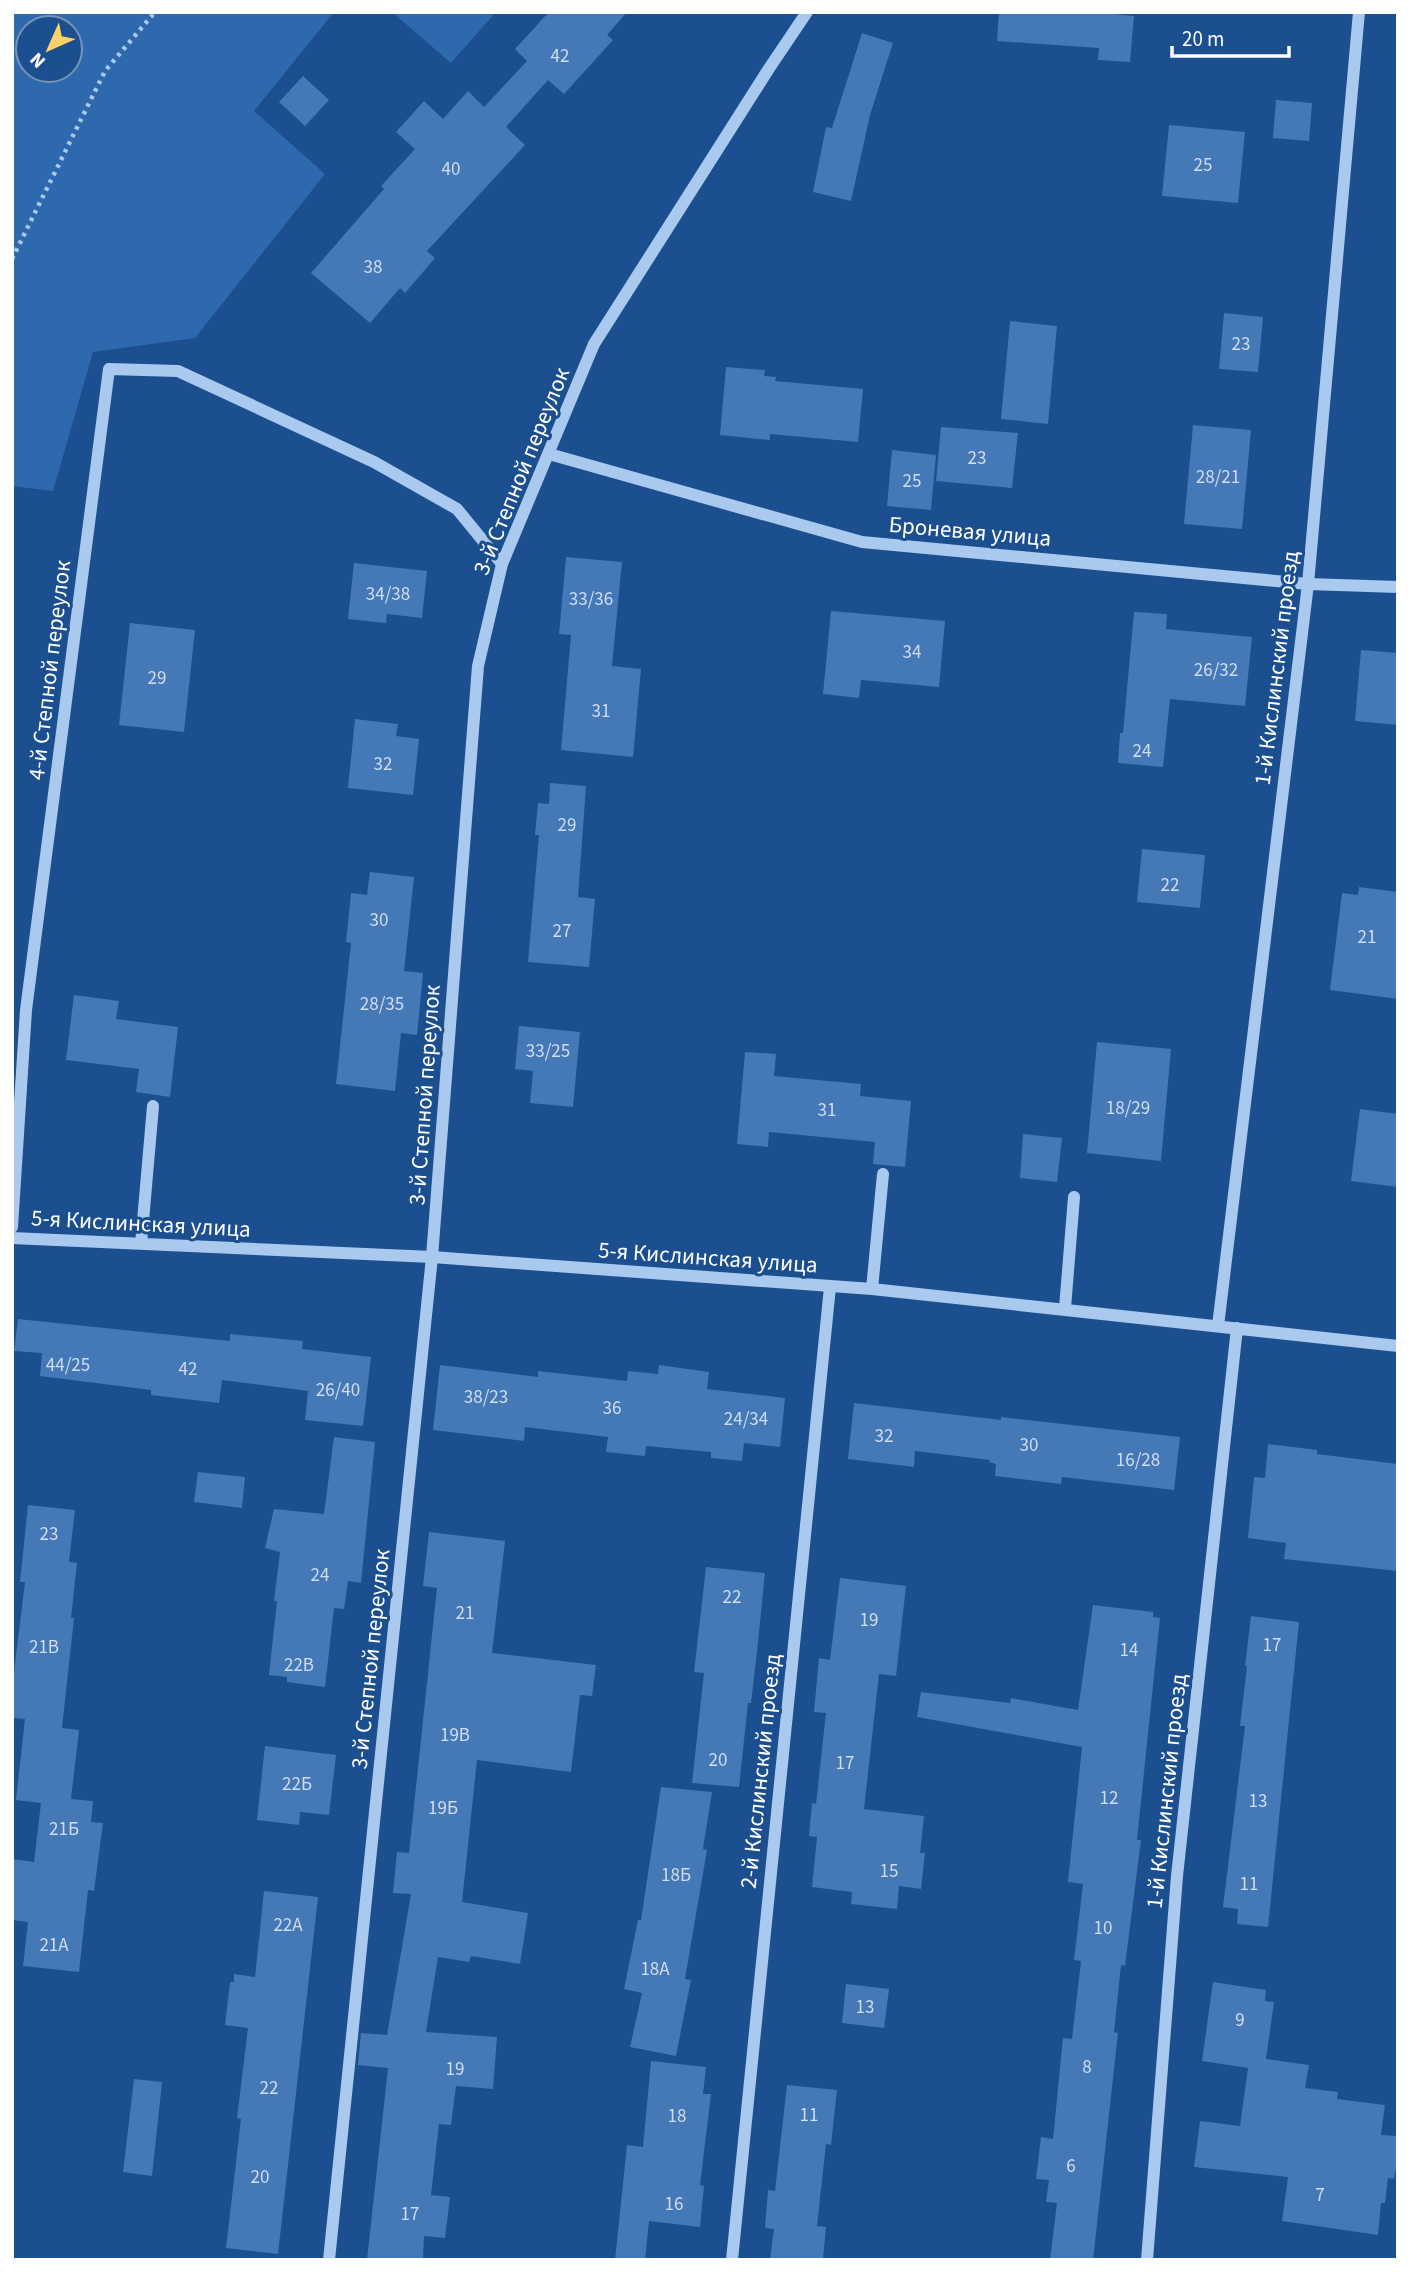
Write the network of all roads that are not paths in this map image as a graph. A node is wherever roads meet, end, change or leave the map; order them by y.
1 (807, 12) edge
2 (1359, 12) edge
3 (549, 454) junction
4 (502, 564) junction
5 (1308, 584) junction
6 (1398, 587) edge
7 (153, 1106) dead end
8 (883, 1174) dead end
9 (1074, 1197) dead end
10 (12, 1227) edge
11 (12, 1238) edge
12 (141, 1244) junction
13 (432, 1257) junction
14 (830, 1287) junction
15 (872, 1289) junction
16 (1065, 1308) junction
17 (1218, 1326) junction
18 (1237, 1328) junction
19 (1398, 1346) edge
20 (329, 2260) edge
21 (732, 2260) edge
22 (1147, 2260) edge

1 - 3 street, 3-й Степной переулок
2 - 5 street, 1-й Кислинский проезд
3 - 4 street, 3-й Степной переулок
3 - 5 street, Броневая улица
4 - 10 street, 4-й Степной переулок
4 - 13 street, 3-й Степной переулок
5 - 6 street, Броневая улица
5 - 17 street, 1-й Кислинский проезд
7 - 12 street
8 - 15 street
9 - 16 street
11 - 12 street, 5-я Кислинская улица
12 - 13 street, 5-я Кислинская улица
13 - 14 street, 5-я Кислинская улица
13 - 20 street, 3-й Степной переулок
14 - 15 street, 5-я Кислинская улица
14 - 21 street, 2-й Кислинский проезд
15 - 16 street, 5-я Кислинская улица
16 - 17 street, 5-я Кислинская улица
17 - 18 street, 5-я Кислинская улица
18 - 19 street, 5-я Кислинская улица
18 - 22 street, 1-й Кислинский проезд

